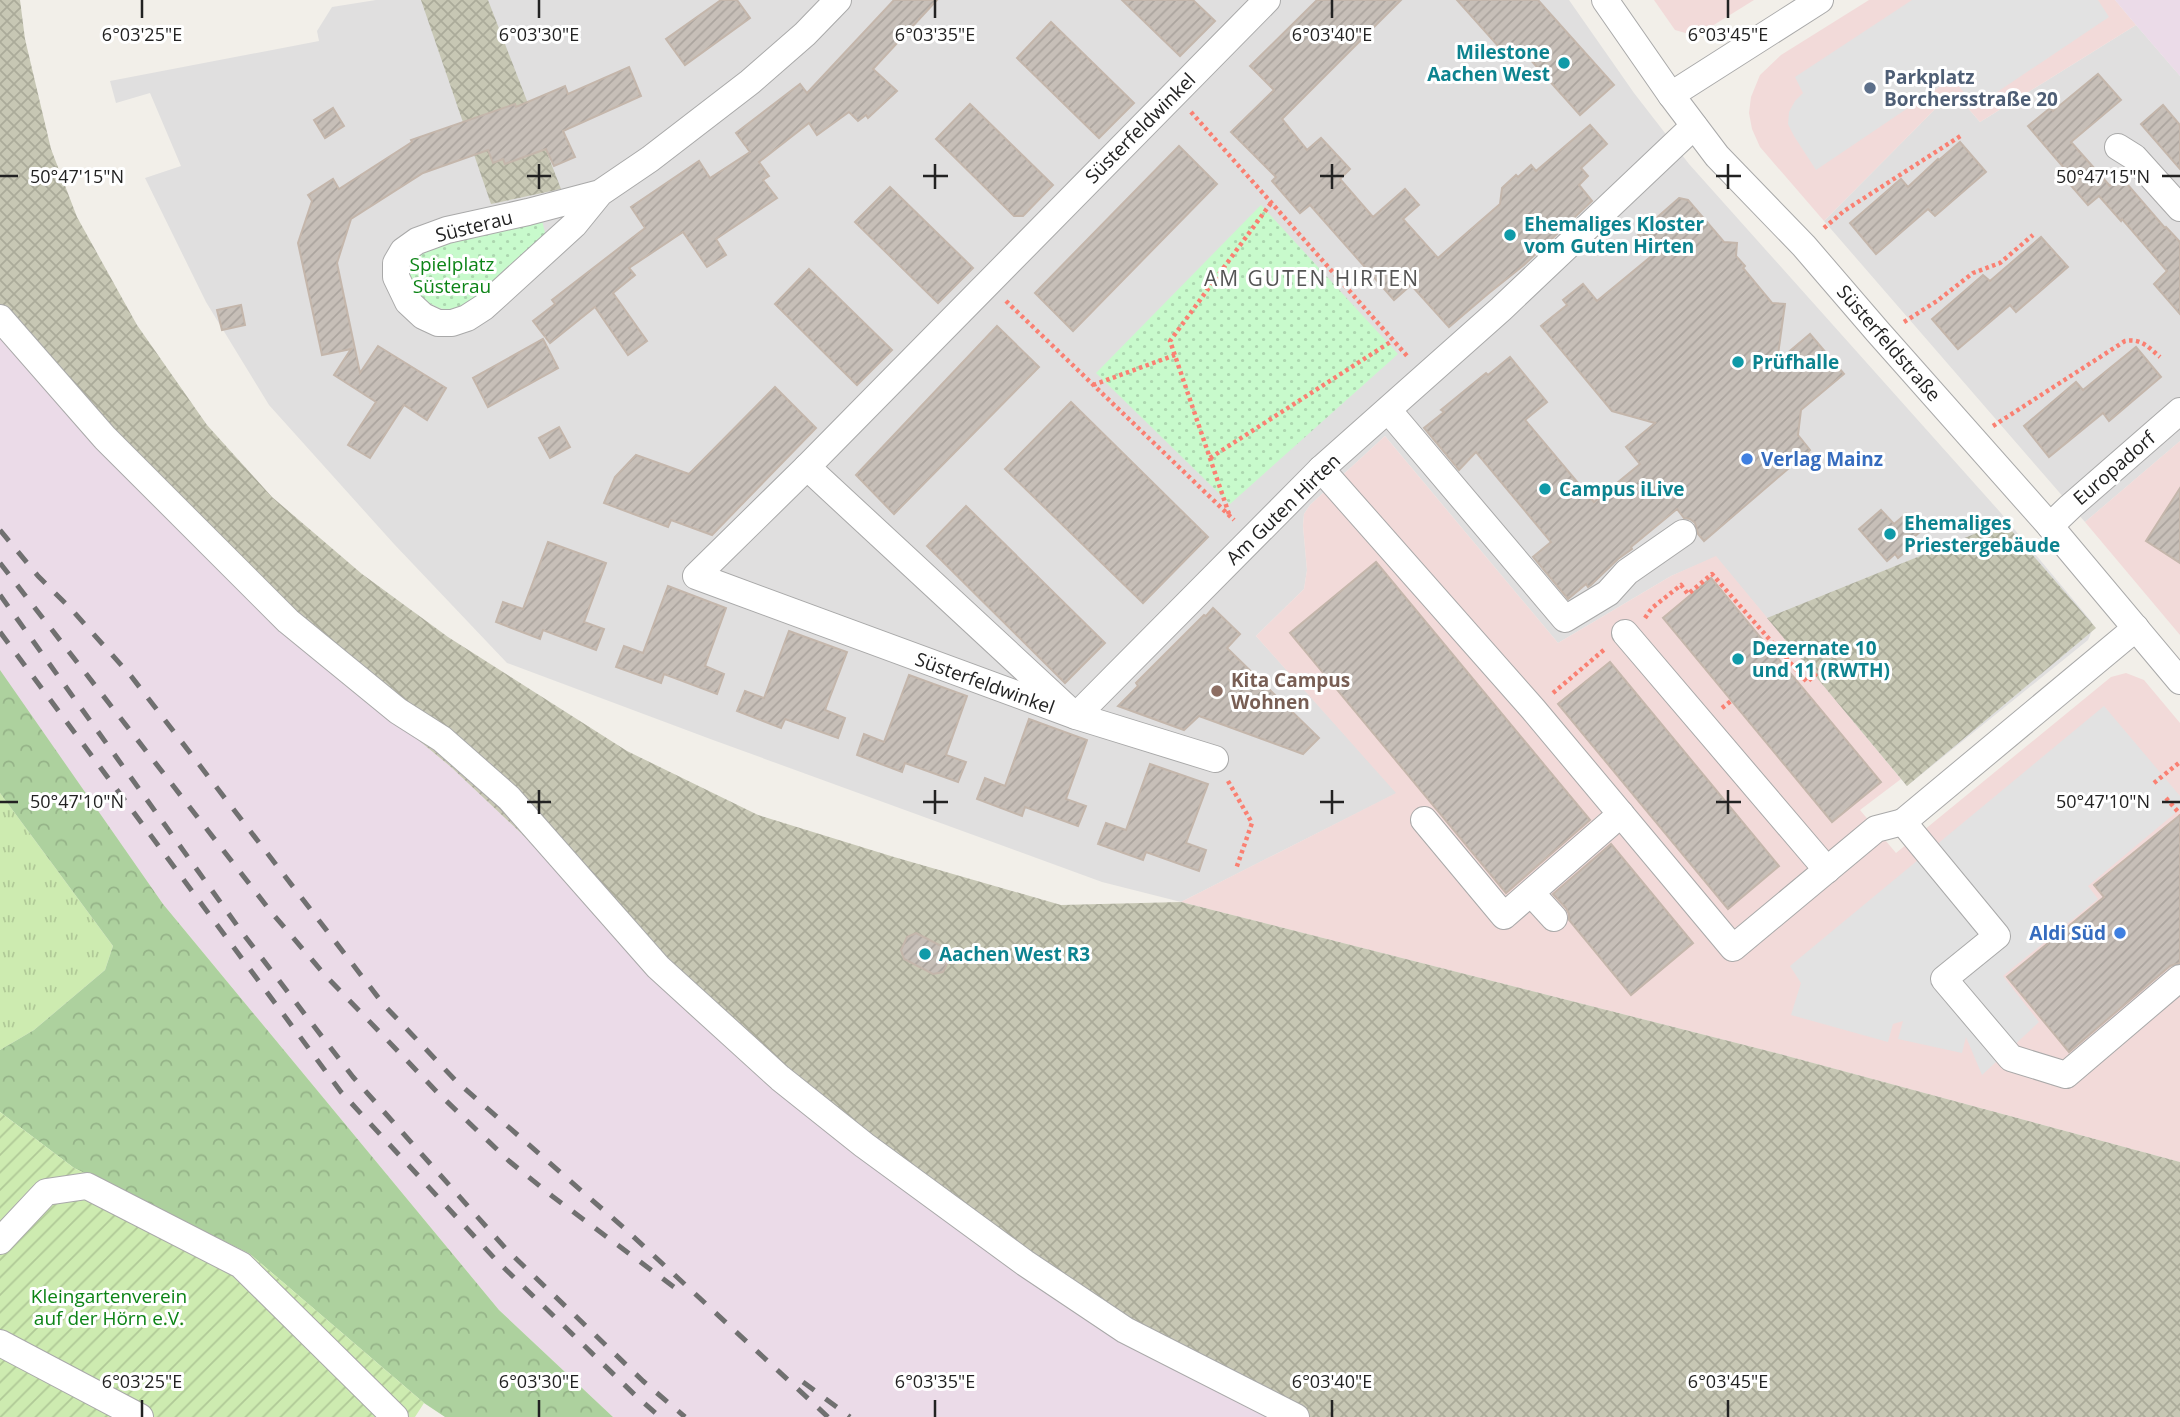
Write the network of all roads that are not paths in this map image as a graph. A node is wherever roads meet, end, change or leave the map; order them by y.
1 (838, 0) edge
2 (1267, 0) edge
3 (1605, 0) edge
4 (1820, 0) edge
5 (1671, 95) junction
6 (1694, 126) junction
7 (2118, 147) dead end
8 (600, 193) junction
9 (2180, 208) edge
10 (0, 318) edge
11 (1388, 410) junction
12 (2180, 411) edge
13 (807, 467) junction
14 (1321, 469) junction
15 (2050, 526) junction
16 (1683, 533) dead end
17 (2136, 628) junction
18 (1625, 633) road end
19 (2180, 681) edge
20 (1076, 716) junction
21 (1215, 759) road end
22 (1621, 814) junction
23 (1424, 820) dead end
24 (1903, 822) junction
25 (1827, 870) junction
26 (1532, 894) junction
27 (1553, 919) dead end
28 (2180, 978) edge
29 (0, 1241) edge
30 (0, 1343) edge
31 (140, 1417) edge
32 (395, 1417) edge
33 (1296, 1417) edge

1 - 8 street, Süsterau
2 - 13 street, Süsterfeldwinkel
3 - 5 street, Süsterfeldstraße
4 - 5 street
5 - 6 street, Süsterfeldstraße
6 - 11 street, Am Guten Hirten
6 - 15 street, Süsterfeldstraße
7 - 9 street
8 - 8 street, Süsterau
10 - 33 street
11 - 14 street, Am Guten Hirten
11 - 16 street
12 - 15 street, Europadorf
13 - 20 street, Süsterfeldwinkel
13 - 20 street, Süsterfeldwinkel
14 - 20 street, Am Guten Hirten
14 - 22 street
15 - 17 street, Süsterfeldstraße
17 - 19 street, Süsterfeldstraße
17 - 24 street
18 - 25 street
20 - 21 street
22 - 25 street
22 - 26 street
23 - 26 street
24 - 25 street
24 - 28 street
26 - 27 street
29 - 32 street
30 - 31 street

